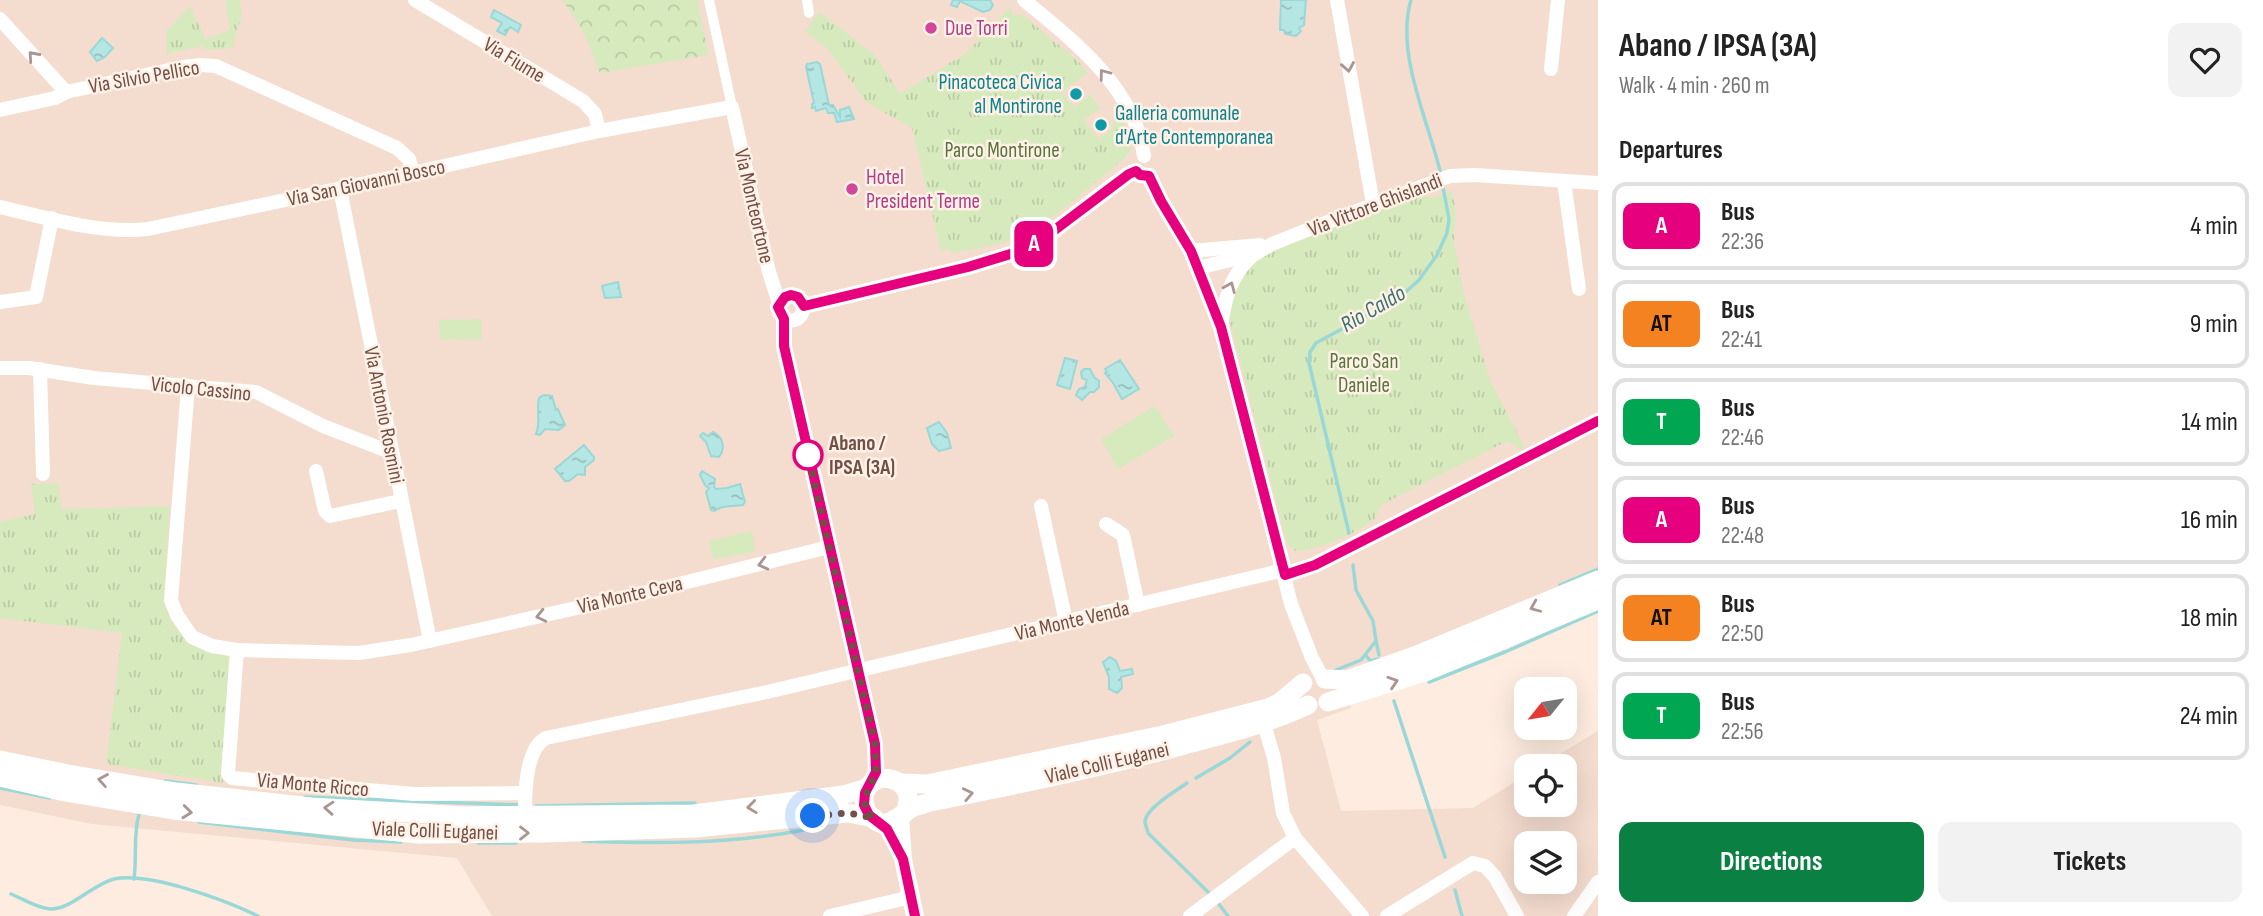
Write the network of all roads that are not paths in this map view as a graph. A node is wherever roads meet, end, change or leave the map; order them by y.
1 (415, 0) edge
2 (709, 0) edge
3 (807, 0) edge
4 (1024, 0) edge
5 (1336, 0) edge
6 (1558, 0) edge
7 (809, 13) dead end
8 (0, 19) edge
9 (1551, 69) dead end
10 (66, 92) junction
11 (732, 107) junction
12 (0, 110) edge
13 (599, 131) junction
14 (413, 173) junction
15 (1143, 173) junction
16 (1564, 181) junction
17 (1598, 183) edge
18 (340, 189) junction
19 (1373, 204) junction
20 (0, 207) edge
21 (52, 218) junction
22 (1272, 244) junction
23 (1191, 251) junction
24 (1255, 254) junction
25 (1199, 268) junction
26 (1579, 289) dead end
27 (0, 302) edge
28 (779, 303) junction
29 (804, 306) junction
30 (784, 319) junction
31 (1221, 327) junction
32 (0, 368) edge
33 (40, 369) junction
34 (188, 387) junction
35 (1598, 421) edge
36 (390, 449) junction
37 (316, 471) dead end
38 (43, 474) dead end
39 (400, 501) junction
40 (1041, 506) dead end
41 (1106, 524) dead end
42 (829, 547) junction
43 (1284, 573) junction
44 (1598, 580) edge
45 (1598, 600) edge
46 (1138, 605) junction
47 (1066, 622) junction
48 (429, 640) junction
49 (237, 650) junction
50 (859, 669) junction
51 (1314, 680) junction
52 (1318, 703) junction
53 (1264, 724) junction
54 (875, 744) junction
55 (0, 760) edge
56 (0, 777) edge
57 (898, 781) junction
58 (869, 786) junction
59 (525, 793) junction
60 (525, 816) junction
61 (890, 818) junction
62 (1295, 838) junction
63 (1598, 882) edge
64 (911, 897) junction
65 (1577, 915) edge
66 (830, 916) edge
67 (915, 916) edge
68 (1190, 916) edge
69 (1362, 916) edge
70 (1387, 916) edge
71 (1517, 916) edge

1 - 13 street, Via Fiume
2 - 11 street
3 - 7 street
15 -> 4 street
5 -> 19 street
6 - 9 street
10 -> 8 street, Via Silvio Pellico
10 - 12 street
10 - 14 street, Via Silvio Pellico
11 - 13 street, Via San Giovanni Bosco
11 - 28 street, Via Monteortone
13 - 14 street, Via San Giovanni Bosco
14 - 18 street, Via San Giovanni Bosco
15 - 23 street
15 - 29 street
16 - 17 street, Via Vittore Ghislandi
16 - 19 street, Via Vittore Ghislandi
16 - 26 street
18 - 21 street, Via San Giovanni Bosco
18 - 36 street, Via Antonio Rosmini
19 - 22 street, Via Vittore Ghislandi
20 - 21 street, Via San Giovanni Bosco
21 - 27 street
22 - 23 street, Via Vittore Ghislandi
22 - 24 street, Via Vittore Ghislandi
23 - 25 street
24 - 25 street, Via Vittore Ghislandi
31 -> 24 street, Via Vittore Ghislandi
25 - 31 street
28 - 29 street
28 - 30 street, Via Monteortone
29 - 30 street
30 - 42 street, Via Monteortone
31 - 43 street
32 - 33 street, Vicolo Cassino
33 - 34 street, Vicolo Cassino
33 - 38 street
34 - 36 street, Vicolo Cassino
34 - 49 street, Via Monte Ceva
35 - 43 street, Via Monte Venda
36 - 39 street, Via Antonio Rosmini
37 - 39 street
39 - 48 street, Via Antonio Rosmini
40 - 47 street
41 - 46 street
42 -> 48 street, Via Monte Ceva
42 - 50 street, Via Monteortone
43 - 46 street, Via Monte Venda
43 - 51 street
44 -> 51 main road
52 -> 45 main road, Viale Colli Euganei
46 - 47 street, Via Monte Venda
47 - 50 street, Via Monte Venda
48 - 49 street, Via Monte Ceva
49 - 59 street, Via Monte Ricco
50 - 54 street, Via Monteortone
50 - 59 street
51 - 52 main road
51 - 52 main road
51 - 57 main road, Viale Colli Euganei
52 - 53 main road, Viale Colli Euganei
61 -> 53 main road, Viale Colli Euganei
53 - 62 street
54 - 57 street
54 - 58 street
60 -> 55 main road, Viale Colli Euganei
56 -> 61 main road, Viale Colli Euganei
57 - 58 main road, Viale Colli Euganei
57 - 61 main road
58 -> 60 main road, Viale Colli Euganei
58 - 61 main road
59 - 60 street
61 - 64 street
62 - 68 street
62 - 69 street
63 - 65 street
64 - 66 street
64 - 67 street
70 - 71 street

